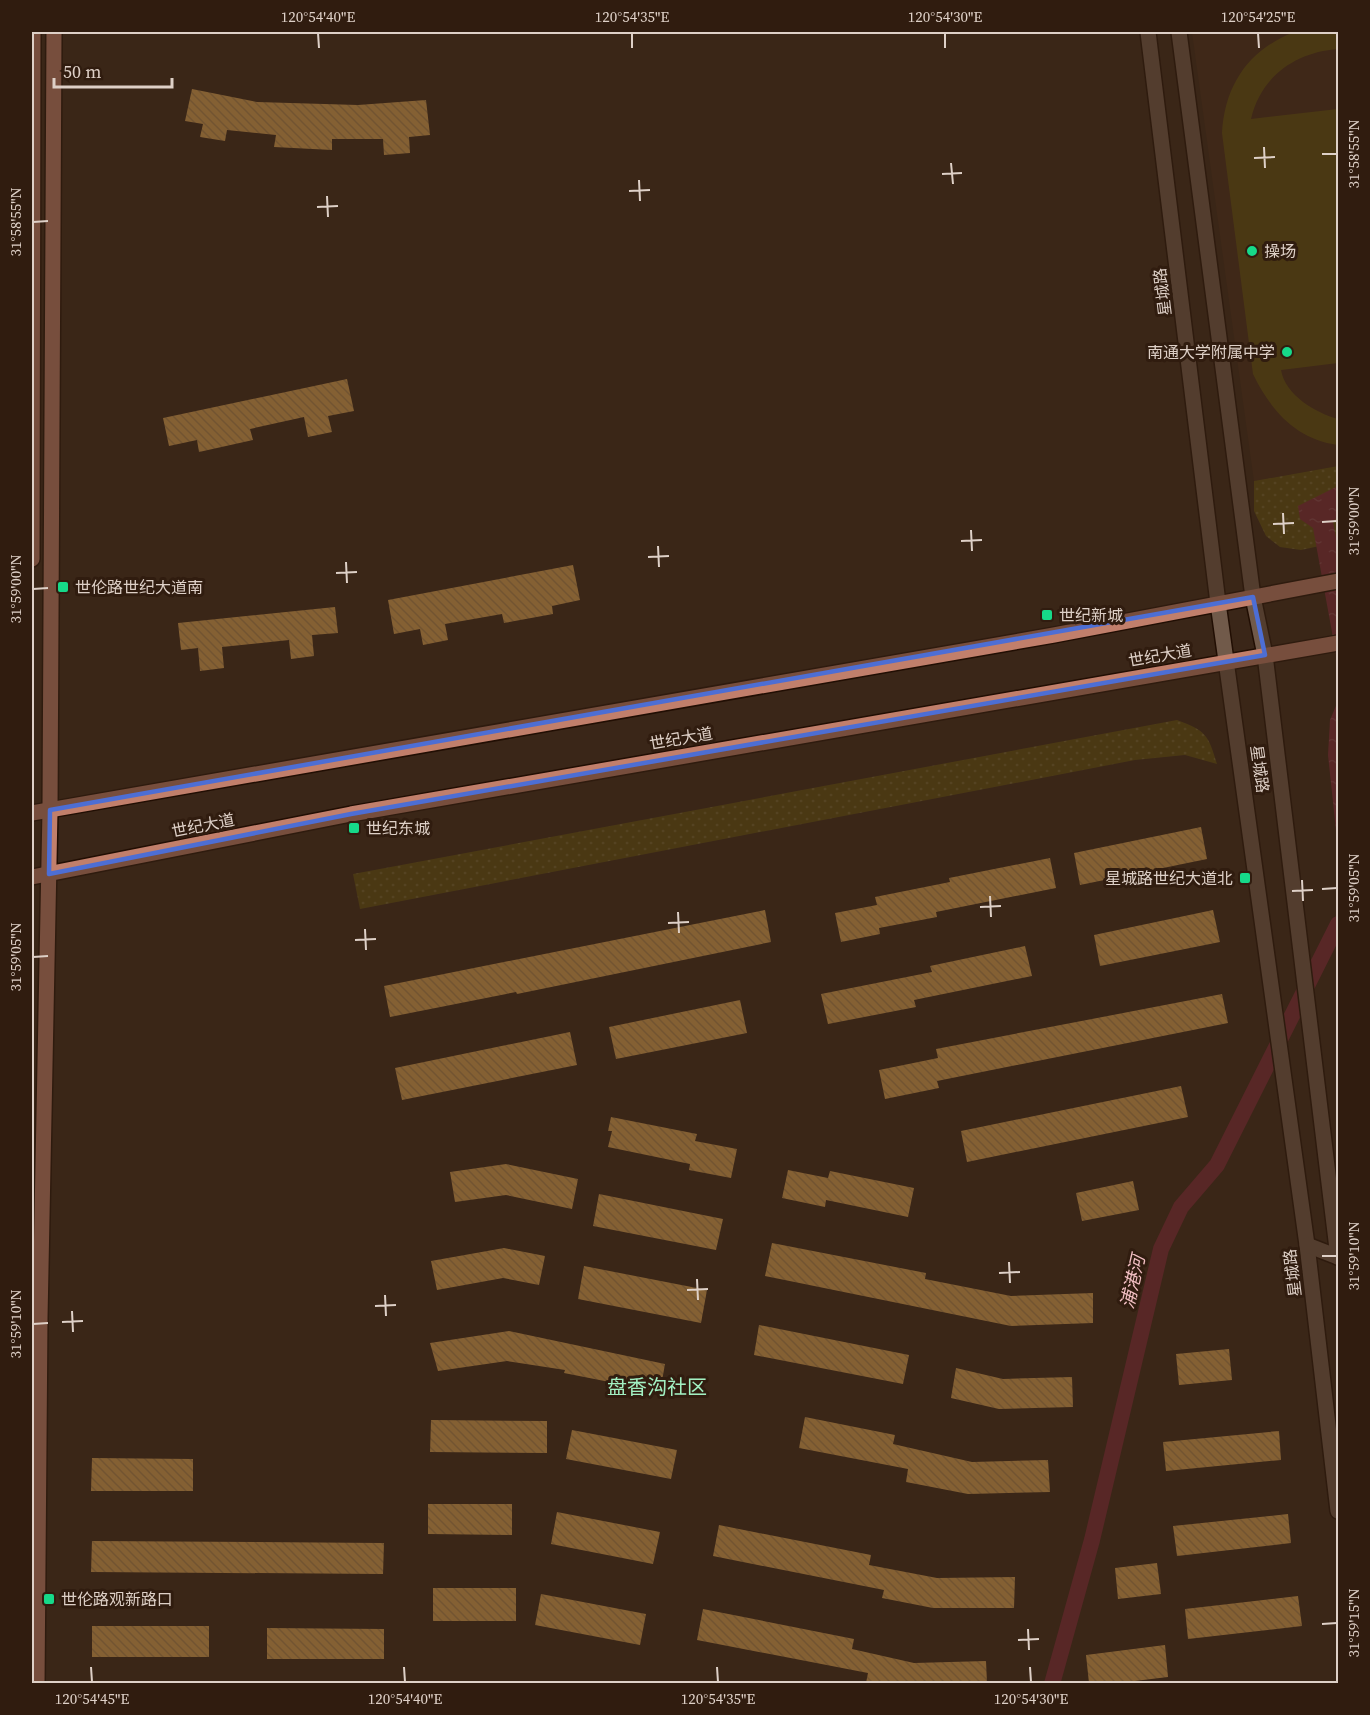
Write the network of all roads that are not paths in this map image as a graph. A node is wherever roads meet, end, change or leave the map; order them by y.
1 (33, 32) edge
2 (54, 32) edge
3 (1148, 32) edge
4 (1179, 32) edge
5 (32, 559) edge
6 (1338, 581) edge
7 (1253, 597) junction
8 (1218, 603) junction
9 (1338, 643) edge
10 (1265, 654) junction
11 (1227, 661) junction
12 (50, 810) junction
13 (32, 813) edge
14 (49, 874) junction
15 (32, 877) edge
16 (1307, 1245) junction
17 (1338, 1257) edge
18 (1338, 1511) edge
19 (37, 1683) edge

1 - 5 main road
2 - 12 main road
3 - 8 street, 星城路
4 - 7 street, 星城路
6 - 7 main road
7 - 8 main road
7 - 10 street, 星城路
8 - 11 street, 星城路
8 - 12 main road
9 - 10 main road, 世纪大道
10 - 11 main road, 世纪大道
10 - 17 street, 星城路
11 - 14 main road, 世纪大道
11 - 16 street, 星城路
12 - 13 main road
12 - 14 main road
14 - 15 main road, 世纪大道
14 - 19 main road
16 - 17 street
16 - 18 street, 星城路

